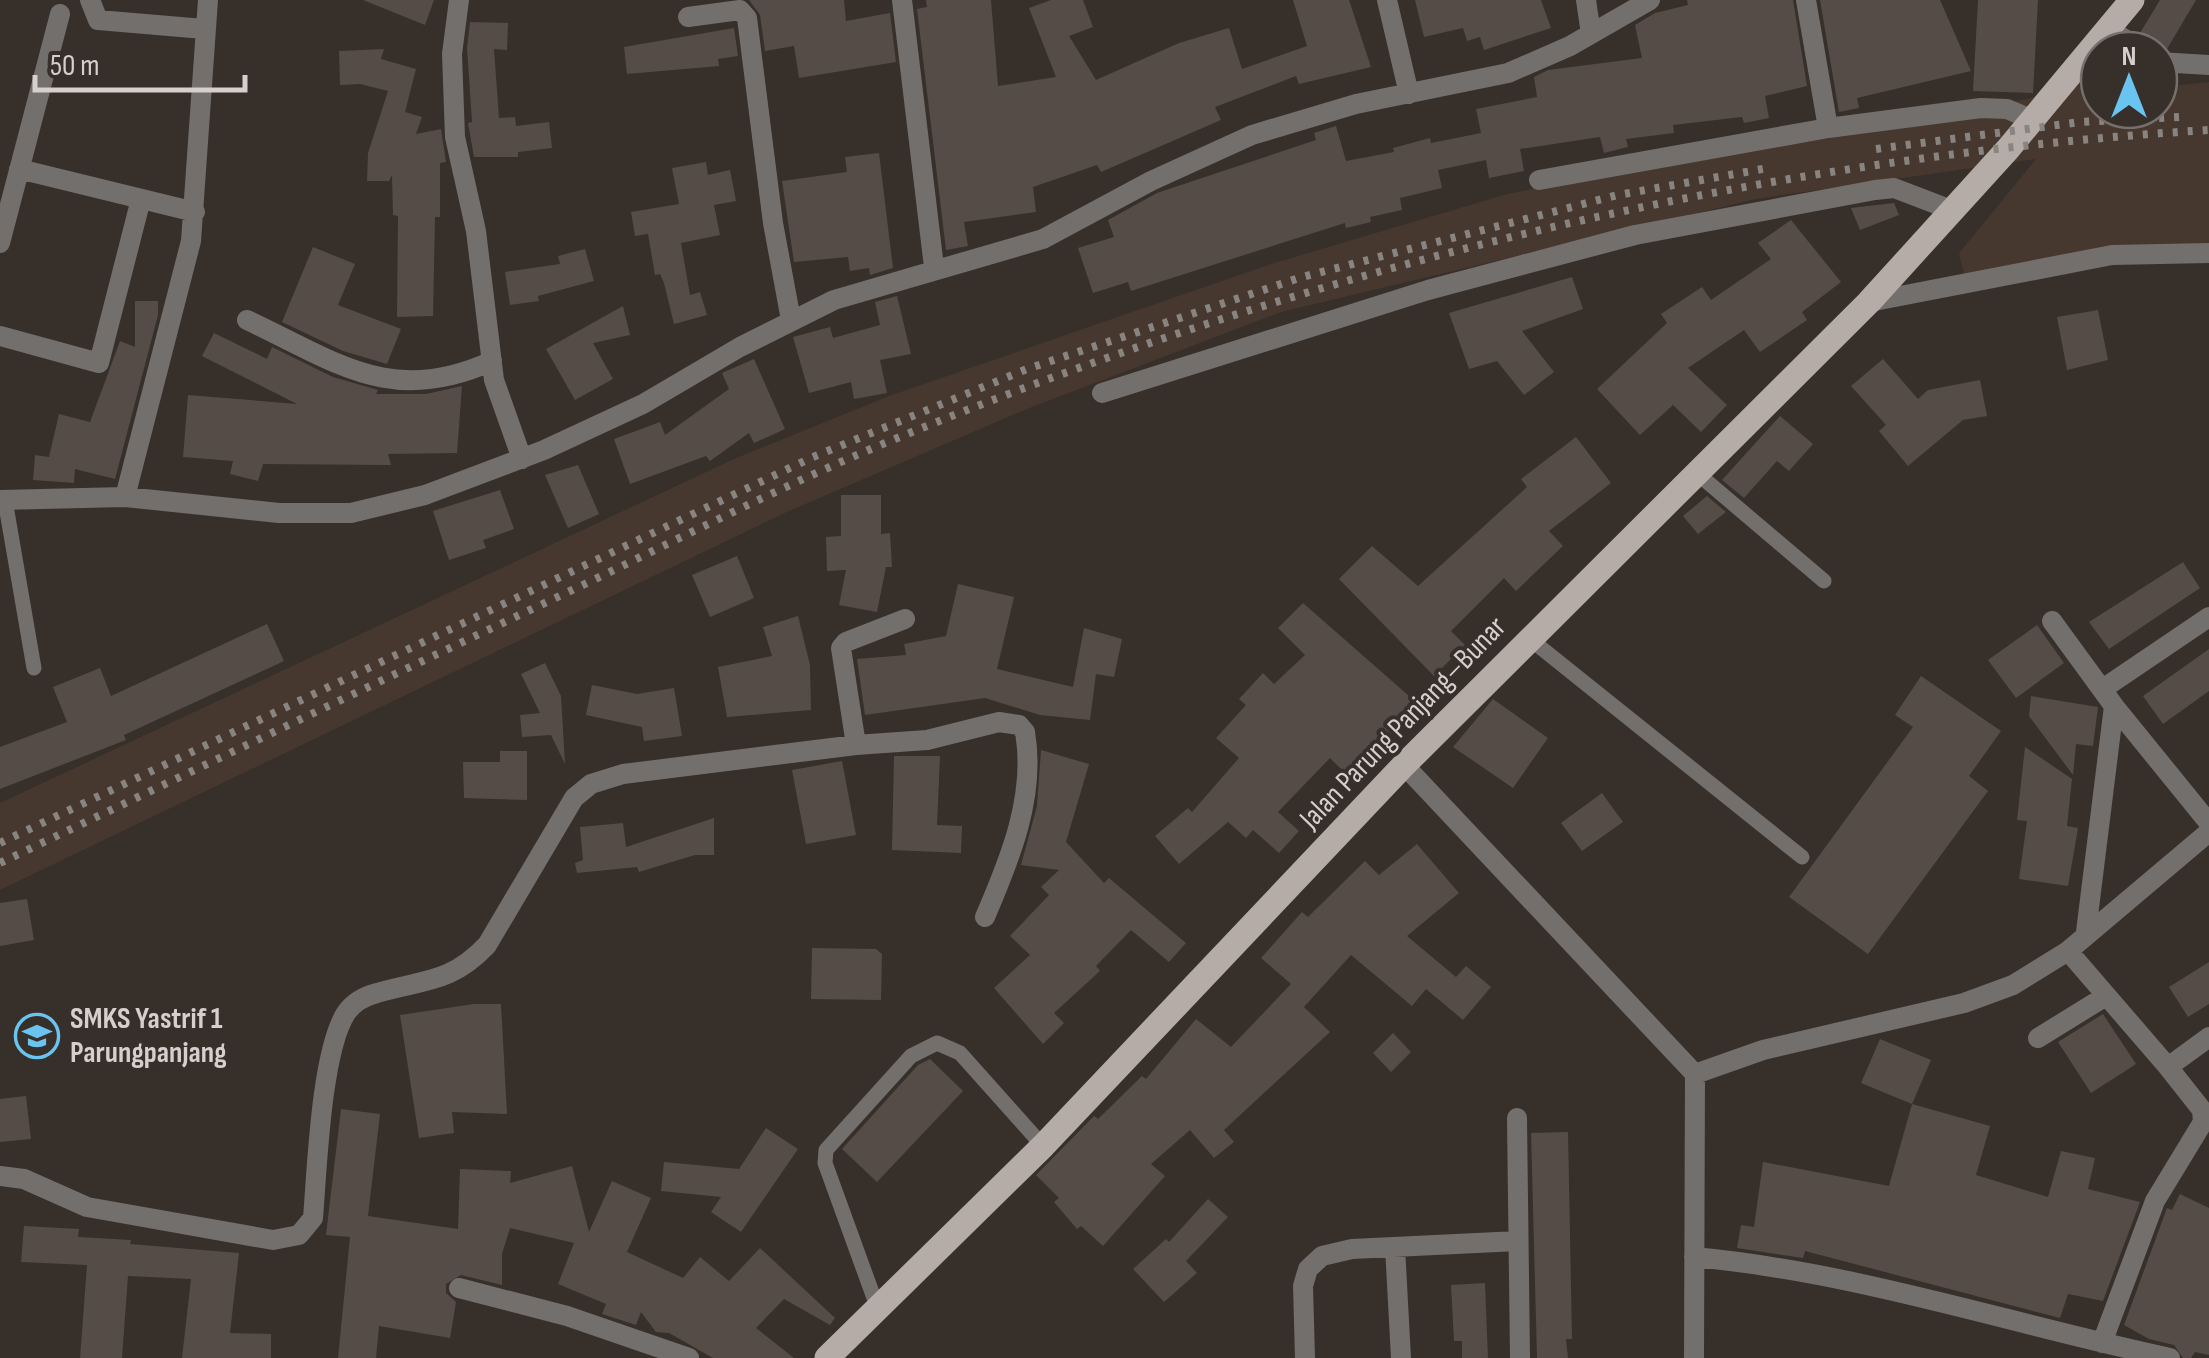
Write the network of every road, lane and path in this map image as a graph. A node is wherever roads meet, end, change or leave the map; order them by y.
1 (90, 0) edge
2 (208, 0) edge
3 (459, 0) edge
4 (902, 0) edge
5 (1387, 0) edge
6 (1586, 0) edge
7 (1650, 0) edge
8 (1806, 0) edge
9 (2132, 0) edge
10 (60, 14) dead end
11 (688, 17) dead end
12 (204, 29) junction
13 (2110, 30) edge
14 (1591, 34) junction
15 (2179, 63) edge
16 (2209, 65) edge
17 (2079, 66) edge
18 (1409, 94) junction
19 (2028, 125) junction
20 (1828, 128) junction
21 (19, 170) junction
22 (1539, 180) dead end
23 (141, 199) junction
24 (1950, 210) junction
25 (195, 212) junction
26 (0, 242) edge
27 (2209, 253) edge
28 (934, 267) junction
29 (1869, 302) junction
30 (246, 320) dead end
31 (791, 320) junction
32 (0, 336) edge
33 (492, 361) junction
34 (1102, 392) dead end
35 (522, 459) junction
36 (1698, 474) junction
37 (125, 497) junction
38 (2, 500) edge
39 (1824, 581) dead end
40 (2209, 618) edge
41 (905, 620) dead end
42 (2052, 621) dead end
43 (1530, 638) junction
44 (34, 668) dead end
45 (2109, 697) junction
46 (856, 746) junction
47 (1404, 766) junction
48 (2209, 822) edge
49 (2209, 832) edge
50 (1802, 858) dead end
51 (985, 917) dead end
52 (2086, 932) junction
53 (2068, 951) junction
54 (2106, 996) junction
55 (2209, 1037) edge
56 (2038, 1038) dead end
57 (2168, 1067) junction
58 (1695, 1074) junction
59 (1517, 1118) dead end
60 (1043, 1146) junction
61 (0, 1176) edge
62 (1518, 1241) junction
63 (1396, 1247) junction
64 (1694, 1257) junction
65 (459, 1288) dead end
66 (878, 1309) junction
67 (2102, 1343) junction
68 (689, 1358) edge
69 (827, 1358) edge
70 (1305, 1358) edge
71 (1401, 1358) edge
72 (1520, 1358) edge
73 (1694, 1358) edge
74 (2170, 1358) edge

1 - 12 street
2 - 12 street
3 - 33 street
4 - 28 street
5 - 18 street
6 - 14 street
7 - 14 street
8 - 20 street
9 - 13 main road, Jalan Parung Panjang–Bunar
10 - 21 street
11 - 31 street
12 - 25 street
14 - 18 street
15 - 16 street
17 - 19 main road, Jalan Parung Panjang–Bunar
18 - 28 street
19 - 20 street
19 - 24 main road, Jalan Parung Panjang–Bunar
20 - 22 street
21 - 23 street
21 - 26 street
23 - 25 street
23 - 32 street
24 - 29 main road, Jalan Parung Panjang–Bunar
24 - 34 street
25 - 37 street
27 - 29 street
28 - 31 street
29 - 36 main road, Jalan Parung Panjang–Bunar
30 - 33 street
31 - 35 street
33 - 35 street
35 - 37 street
36 - 39 lane
36 - 43 main road, Jalan Parung Panjang–Bunar
37 - 38 street
38 - 44 lane
40 - 45 street
41 - 46 street
42 - 45 street
43 - 47 main road, Jalan Parung Panjang–Bunar
43 - 50 lane
45 - 48 street
45 - 52 street
46 - 51 street
46 - 61 street
47 - 58 street
47 - 60 main road, Jalan Parung Panjang–Bunar
49 - 52 street
52 - 53 street
53 - 54 street
53 - 58 street
54 - 56 street
54 - 57 street
55 - 57 street
57 - 67 street
58 - 64 street
59 - 62 street
60 - 66 main road, Jalan Parung Panjang–Bunar
60 - 66 lane
62 - 63 street
62 - 72 street
63 - 70 street
63 - 71 street
64 - 67 street
64 - 73 street
65 - 68 street
66 - 69 main road, Jalan Parung Panjang–Bunar
67 - 74 street

